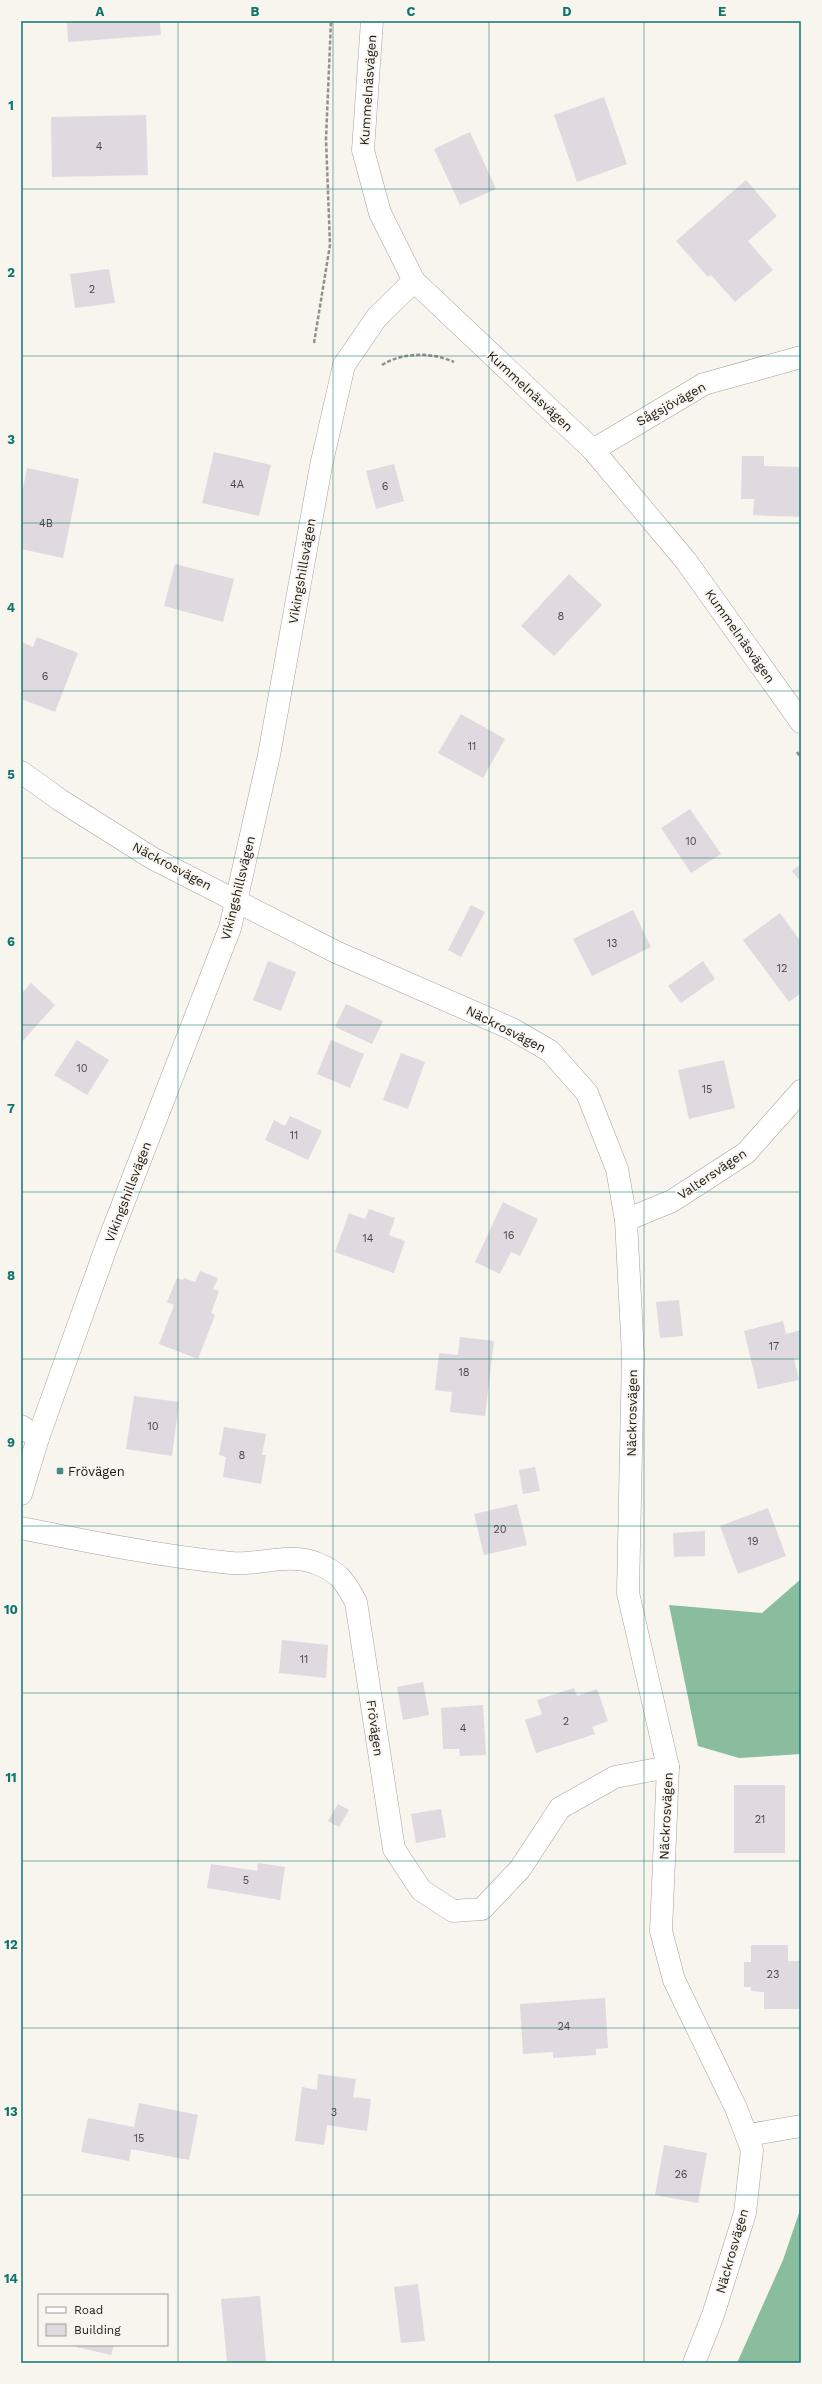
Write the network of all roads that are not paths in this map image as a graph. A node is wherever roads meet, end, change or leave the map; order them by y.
1 (372, 21) edge
2 (414, 281) junction
3 (801, 357) edge
4 (593, 450) junction
5 (801, 722) edge
6 (21, 772) edge
7 (237, 900) junction
8 (801, 1090) edge
9 (626, 1220) junction
10 (29, 1432) edge
11 (21, 1494) edge
12 (21, 1528) edge
13 (668, 1767) junction
14 (801, 2126) edge
15 (748, 2135) junction
16 (694, 2363) edge

1 - 2 street, Kummelnäsvägen
2 - 4 street, Kummelnäsvägen
2 - 7 street, Vikingshillsvägen
3 - 4 street, Sågsjövägen
4 - 5 street, Kummelnäsvägen
6 - 7 street, Näckrosvägen
7 - 9 street, Näckrosvägen
7 - 10 street, Vikingshillsvägen
8 - 9 street, Valtersvägen
9 - 13 street, Näckrosvägen
10 - 11 street, Vikingshillsvägen
12 - 13 street, Frövägen
13 - 15 street, Näckrosvägen
14 - 15 street
15 - 16 street, Näckrosvägen

